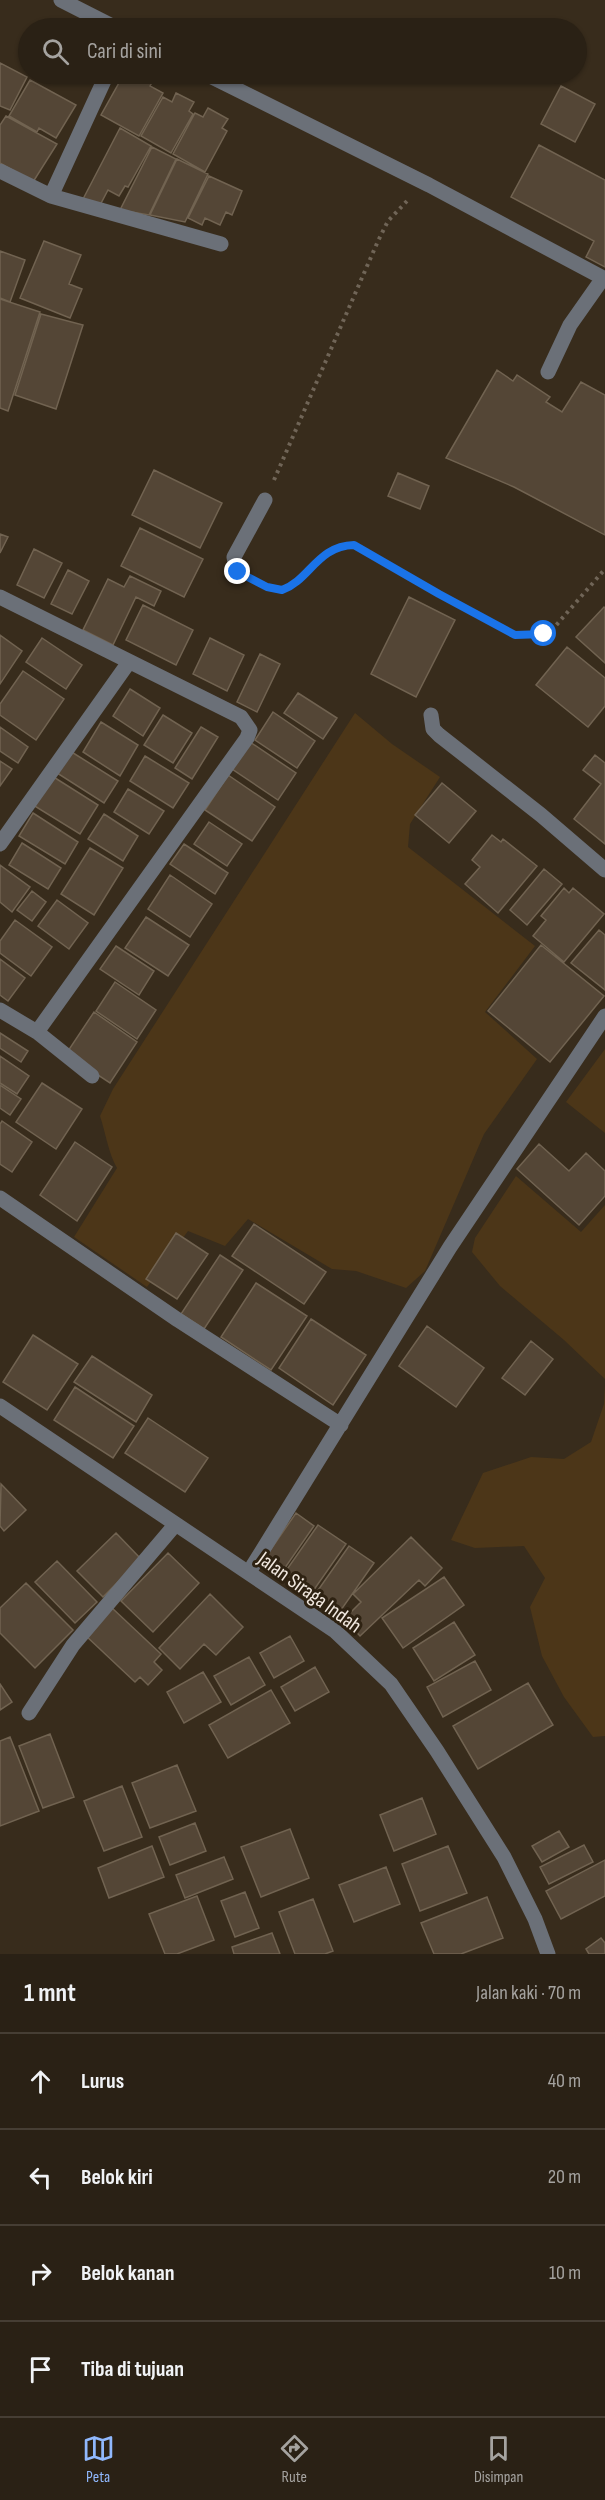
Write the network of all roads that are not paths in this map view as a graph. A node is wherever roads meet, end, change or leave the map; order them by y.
1 (61, 0) edge
2 (96, 18) edge
3 (102, 84) edge
4 (226, 84) edge
5 (0, 171) edge
6 (51, 195) junction
7 (221, 244) dead end
8 (604, 279) edge
9 (548, 372) dead end
10 (265, 500) road end
11 (236, 567) road end
12 (0, 597) edge
13 (129, 662) junction
14 (431, 715) dead end
15 (0, 844) edge
16 (605, 870) edge
17 (0, 1010) edge
18 (605, 1016) edge
19 (37, 1032) junction
20 (92, 1076) dead end
21 (0, 1198) edge
22 (0, 1406) edge
23 (341, 1425) junction
24 (175, 1525) junction
25 (249, 1572) junction
26 (29, 1713) dead end
27 (548, 1954) edge

1 - 2 street
3 - 6 street
4 - 8 street
5 - 6 street
6 - 7 street
8 - 9 street
10 - 11 street
12 - 13 street
13 - 15 street
13 - 19 street
14 - 16 street
17 - 19 street
18 - 23 street
19 - 20 street
21 - 23 street
22 - 24 street, Jalan Siraga Indah
23 - 25 street
24 - 25 street, Jalan Siraga Indah
24 - 26 street
25 - 27 street, Jalan Siraga Indah

